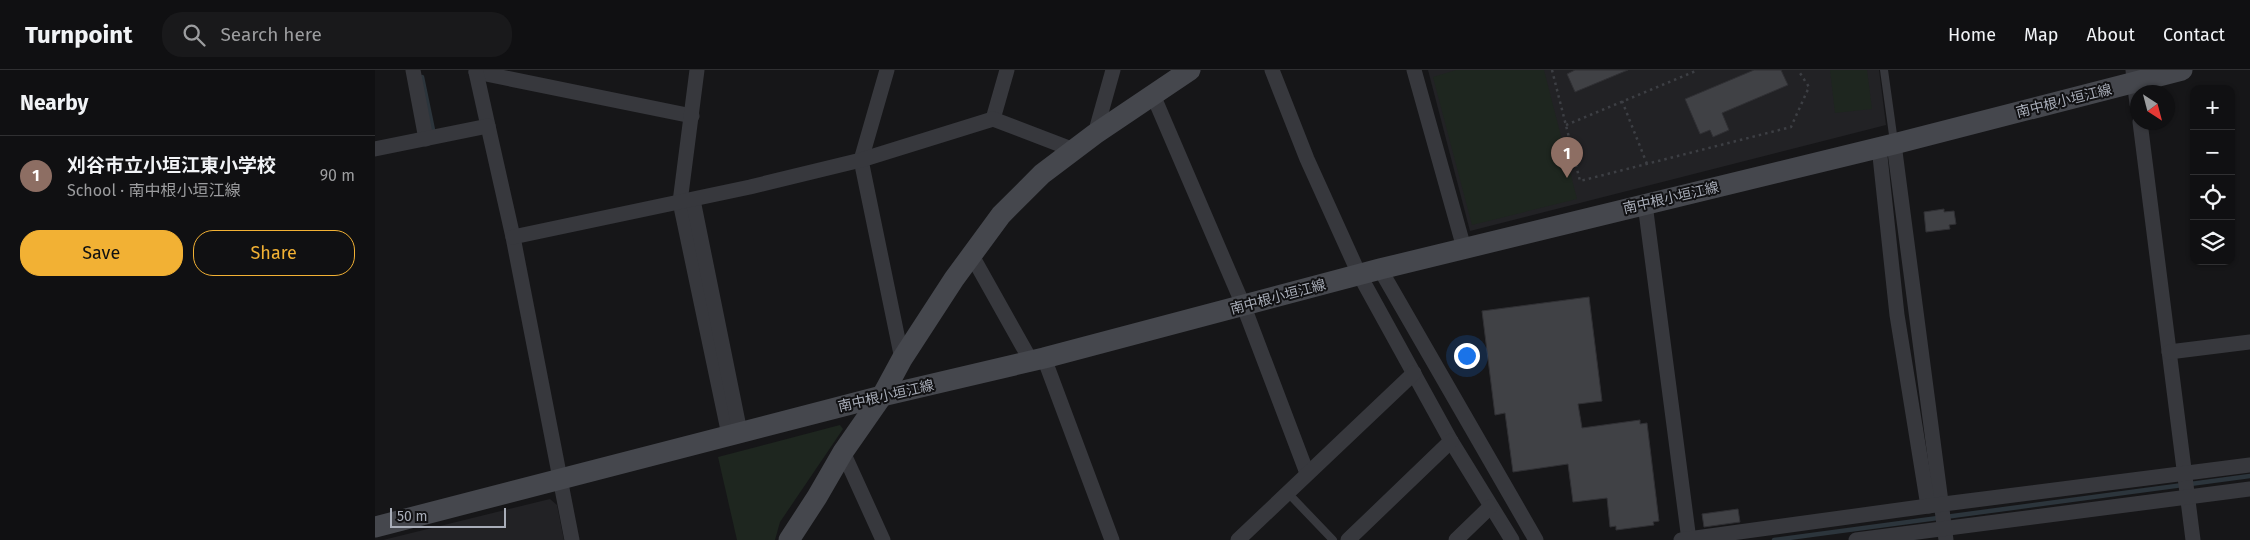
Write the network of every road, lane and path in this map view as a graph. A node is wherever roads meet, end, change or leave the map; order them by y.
1 (413, 70) edge
2 (697, 70) edge
3 (887, 70) edge
4 (1007, 70) edge
5 (1113, 70) edge
6 (1190, 70) edge
7 (1272, 70) edge
8 (1414, 70) edge
9 (1552, 70) edge
10 (1698, 70) edge
11 (1798, 70) edge
12 (1884, 70) edge
13 (2182, 70) edge
14 (476, 71) edge
15 (2134, 76) edge
16 (1153, 95) junction
17 (1622, 101) junction
18 (692, 116) junction
19 (993, 119) junction
20 (1566, 125) junction
21 (488, 126) junction
22 (2141, 130) edge
23 (1095, 134) junction
24 (426, 139) junction
25 (1886, 146) junction
26 (375, 149) edge
27 (1074, 150) junction
28 (861, 160) junction
29 (1647, 164) junction
30 (686, 201) junction
31 (1645, 204) junction
32 (513, 237) junction
33 (1464, 248) junction
34 (971, 254) junction
35 (1380, 269) junction
36 (1359, 274) junction
37 (1244, 306) junction
38 (2250, 342) edge
39 (2169, 352) junction
40 (902, 360) junction
41 (1037, 360) junction
42 (1414, 374) junction
43 (882, 396) junction
44 (734, 434) junction
45 (1451, 441) junction
46 (843, 452) junction
47 (2250, 465) edge
48 (1307, 473) junction
49 (2184, 475) junction
50 (560, 479) junction
51 (2250, 489) edge
52 (1287, 492) junction
53 (2187, 497) junction
54 (1937, 506) junction
55 (1490, 507) junction
56 (375, 527) edge
57 (1940, 533) edge
58 (573, 540) edge
59 (789, 540) edge
60 (883, 540) edge
61 (1113, 540) edge
62 (1238, 540) edge
63 (1333, 540) edge
64 (1347, 540) edge
65 (1457, 540) edge
66 (1512, 540) edge
67 (1536, 540) edge
68 (1686, 540) edge
69 (1857, 540) edge
70 (2193, 540) edge

1 - 24 street
2 - 18 street
3 - 28 street
4 - 19 street
5 - 23 street
6 - 16 main road
7 - 36 street
8 - 33 street
9 - 20 path
10 - 17 path
11 - 29 path
12 - 25 lane
13 - 15 main road, 南中根小垣江線
14 - 18 street
14 - 21 street
15 - 25 main road, 南中根小垣江線
16 - 23 main road
16 - 37 street
17 - 20 path
17 - 29 path
18 - 30 street
19 - 27 street
19 - 28 street
20 - 29 path
21 - 24 street
21 - 32 street
22 - 39 street
23 - 27 main road
24 - 26 street
25 - 31 main road, 南中根小垣江線
25 - 54 street
27 - 34 main road
28 - 30 street
28 - 40 street
30 - 32 street
30 - 44 street
31 - 33 main road, 南中根小垣江線
31 - 68 street
32 - 50 street
33 - 35 main road, 南中根小垣江線
34 - 40 main road
34 - 41 street
35 - 36 main road, 南中根小垣江線
35 - 67 street
36 - 37 main road, 南中根小垣江線
36 - 42 street
37 - 41 main road, 南中根小垣江線
37 - 48 street
38 - 39 street
39 - 49 street
40 - 43 main road
41 - 43 main road, 南中根小垣江線
41 - 61 street
42 - 45 street
42 - 48 street
43 - 44 main road, 南中根小垣江線
43 - 46 main road
44 - 50 main road, 南中根小垣江線
45 - 55 street
45 - 64 street
46 - 59 main road
46 - 60 street
47 - 49 street
48 - 52 street
49 - 53 street
49 - 54 street
50 - 56 main road, 南中根小垣江線
50 - 58 street
51 - 53 street
52 - 62 street
52 - 63 lane
53 - 57 street
53 - 70 street
54 - 57 street
54 - 68 street
55 - 65 street
55 - 66 street
57 - 69 street

